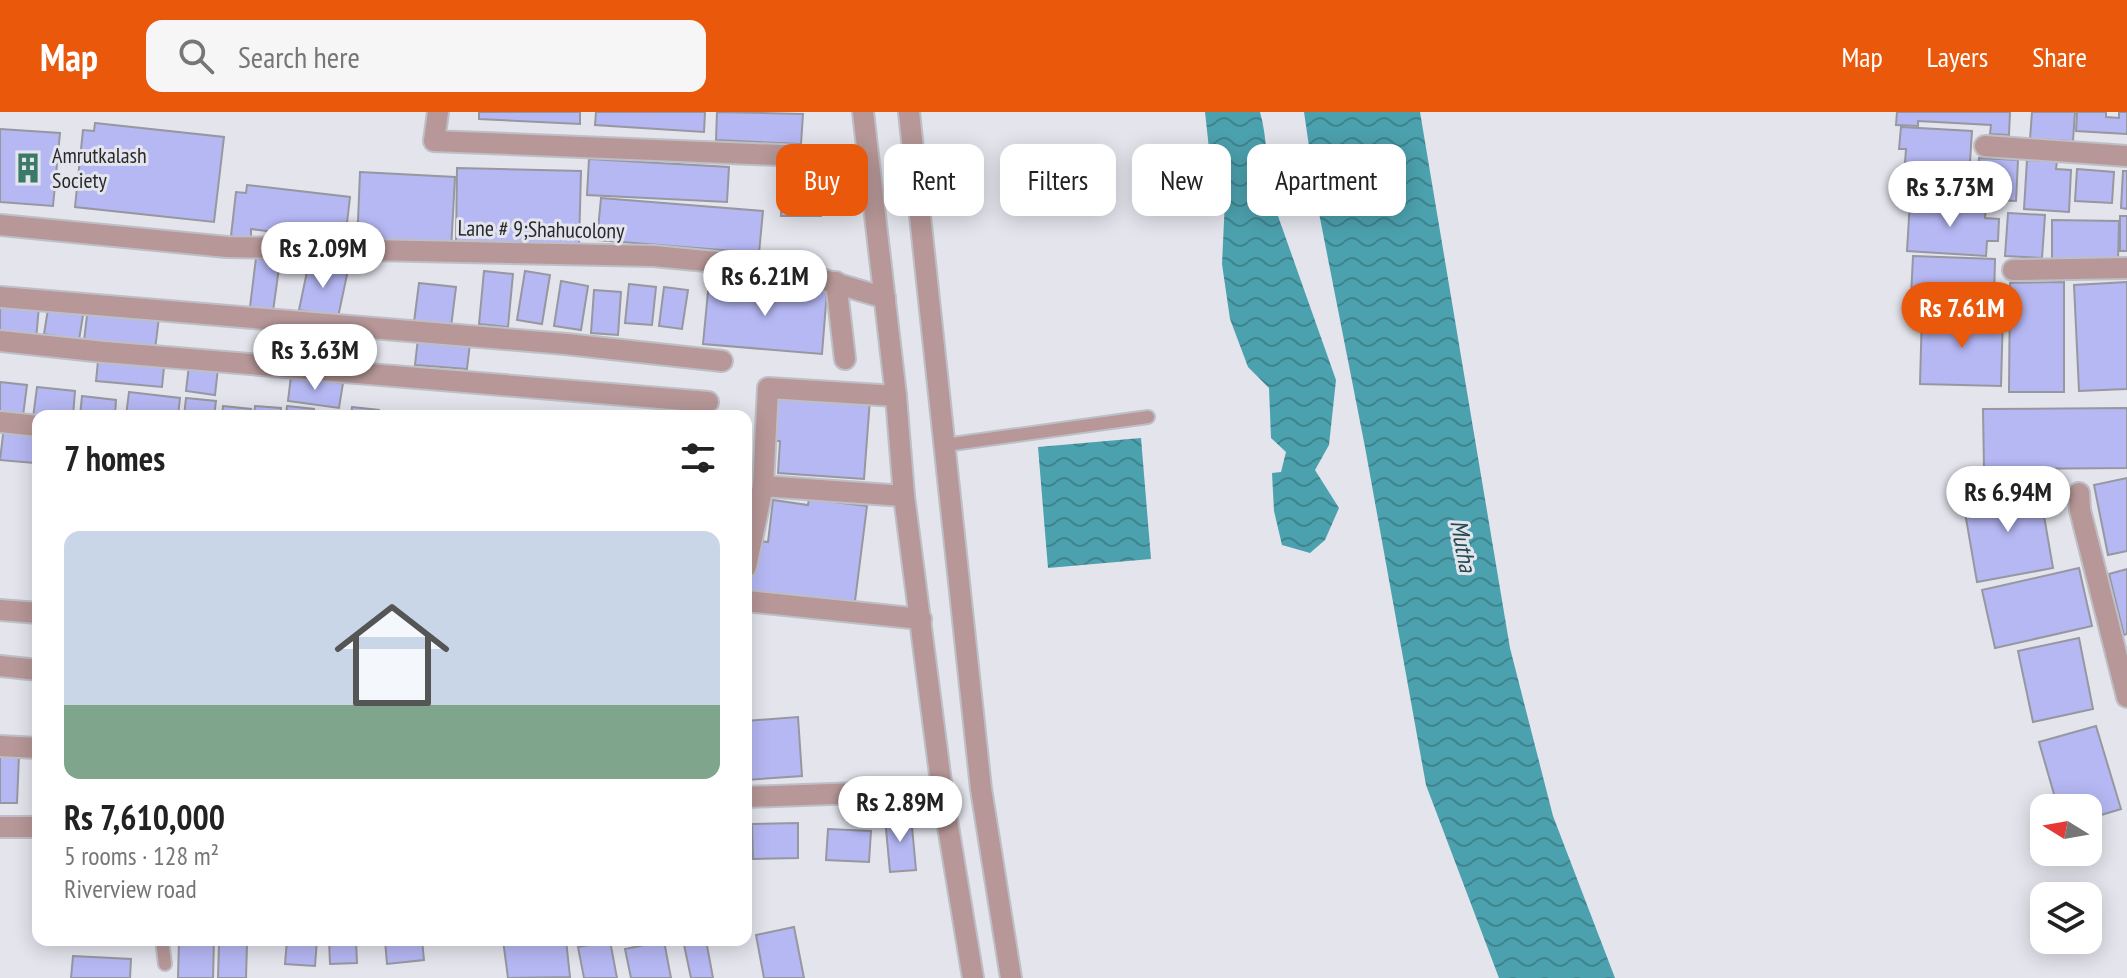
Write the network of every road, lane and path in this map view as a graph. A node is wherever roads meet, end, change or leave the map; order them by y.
1 (438, 112) edge
2 (863, 112) edge
3 (909, 112) edge
4 (1985, 146) dead end
5 (776, 155) edge
6 (2127, 156) edge
7 (0, 225) edge
8 (2127, 268) edge
9 (2013, 270) dead end
10 (836, 282) junction
11 (0, 297) edge
12 (885, 298) junction
13 (0, 341) edge
14 (845, 359) dead end
15 (722, 361) dead end
16 (896, 396) junction
17 (708, 402) dead end
18 (1148, 417) dead end
19 (0, 422) edge
20 (32, 425) edge
21 (945, 445) junction
22 (763, 486) junction
23 (2079, 493) dead end
24 (904, 496) junction
25 (752, 538) edge
26 (752, 602) edge
27 (0, 610) edge
28 (32, 613) edge
29 (921, 619) junction
30 (0, 666) edge
31 (32, 669) edge
32 (2127, 697) edge
33 (0, 746) edge
34 (32, 748) edge
35 (942, 790) junction
36 (752, 797) edge
37 (0, 827) edge
38 (32, 827) edge
39 (163, 946) edge
40 (165, 964) dead end
41 (973, 978) edge
42 (1011, 978) edge

1 - 5 street
2 - 12 street
3 - 21 street
4 - 6 street
7 - 10 street, Lane # 9;Shahucolony
8 - 9 street
10 - 12 street, Lane # 9;Shahucolony
10 - 14 street
11 - 15 street
12 - 16 street
13 - 17 street
16 - 22 street
16 - 24 street
18 - 21 lane
19 - 20 street
21 - 42 street
22 - 24 street
22 - 25 street
23 - 32 street
24 - 29 street
26 - 29 street
27 - 28 street
29 - 35 street
30 - 31 street
33 - 34 street
35 - 36 street
35 - 41 street
37 - 38 street
39 - 40 lane

